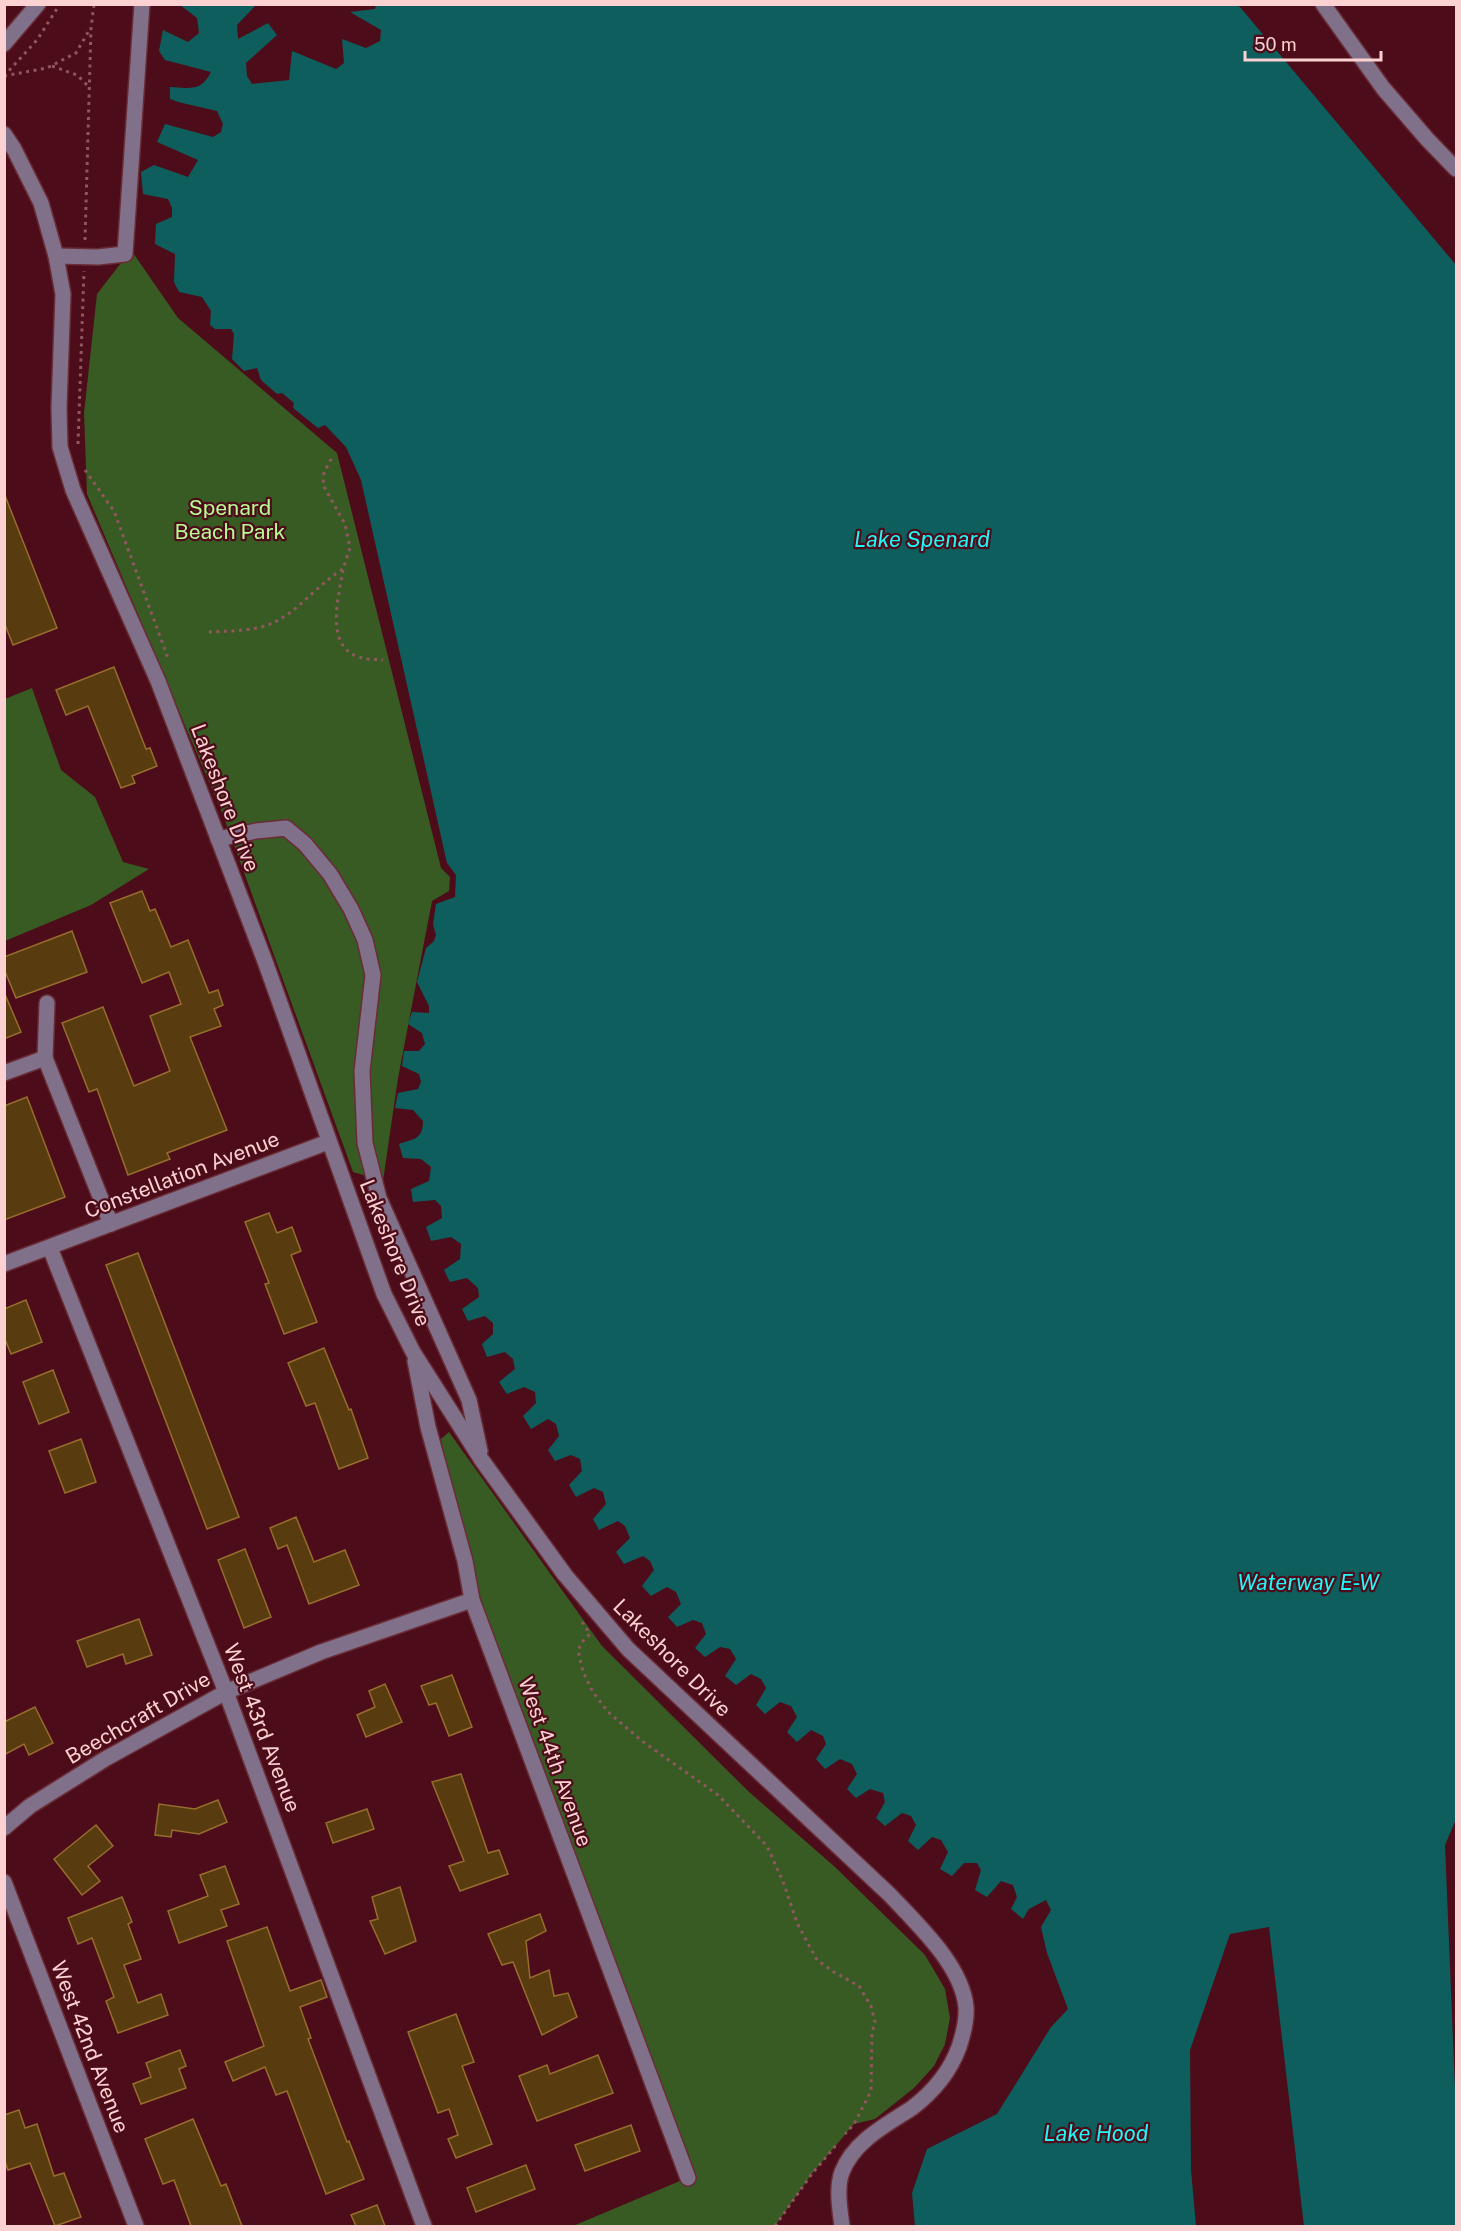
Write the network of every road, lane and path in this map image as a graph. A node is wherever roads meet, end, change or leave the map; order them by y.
1 (38, 4) edge
2 (60, 4) edge
3 (94, 4) edge
4 (141, 4) edge
5 (1323, 4) edge
6 (91, 28) junction
7 (4, 44) edge
8 (52, 66) junction
9 (4, 76) edge
10 (89, 87) junction
11 (4, 134) edge
12 (1456, 169) edge
13 (56, 256) junction
14 (84, 256) junction
15 (78, 447) dead end
16 (333, 456) dead end
17 (84, 467) dead end
18 (343, 569) junction
19 (209, 632) dead end
20 (168, 659) dead end
21 (383, 660) dead end
22 (218, 838) junction
23 (47, 1002) dead end
24 (45, 1058) junction
25 (4, 1073) edge
26 (328, 1142) junction
27 (111, 1224) junction
28 (50, 1248) junction
29 (4, 1264) edge
30 (413, 1352) junction
31 (481, 1460) junction
32 (472, 1600) junction
33 (576, 1615) dead end
34 (226, 1692) junction
35 (4, 1828) edge
36 (4, 1882) edge
37 (688, 2178) dead end
38 (136, 2226) edge
39 (424, 2226) edge
40 (775, 2226) edge
41 (842, 2226) edge

1 - 7 street
2 - 9 path
3 - 6 path
4 - 14 street
5 - 12 street
6 - 8 path
6 - 10 path
8 - 9 path
8 - 10 path
10 - 14 path
11 - 13 street, Lakeshore Drive
13 - 14 street
13 - 22 street, Lakeshore Drive
14 - 15 path
16 - 18 path
17 - 20 path
18 - 19 path
18 - 21 path
22 - 26 street, Lakeshore Drive
22 - 31 street
23 - 24 street
24 - 25 street
24 - 27 street
26 - 27 street, Constellation Avenue
26 - 30 street, Lakeshore Drive
27 - 28 street, Constellation Avenue
28 - 29 street, Constellation Avenue
28 - 34 street, West 43rd Avenue
30 - 31 street, Lakeshore Drive
30 - 32 street, West 44th Avenue
31 - 41 street, Lakeshore Drive
32 - 34 street, Beechcraft Drive
32 - 37 street, West 44th Avenue
33 - 40 path
34 - 35 street, Beechcraft Drive
34 - 39 street, West 43rd Avenue
36 - 38 street, West 42nd Avenue

